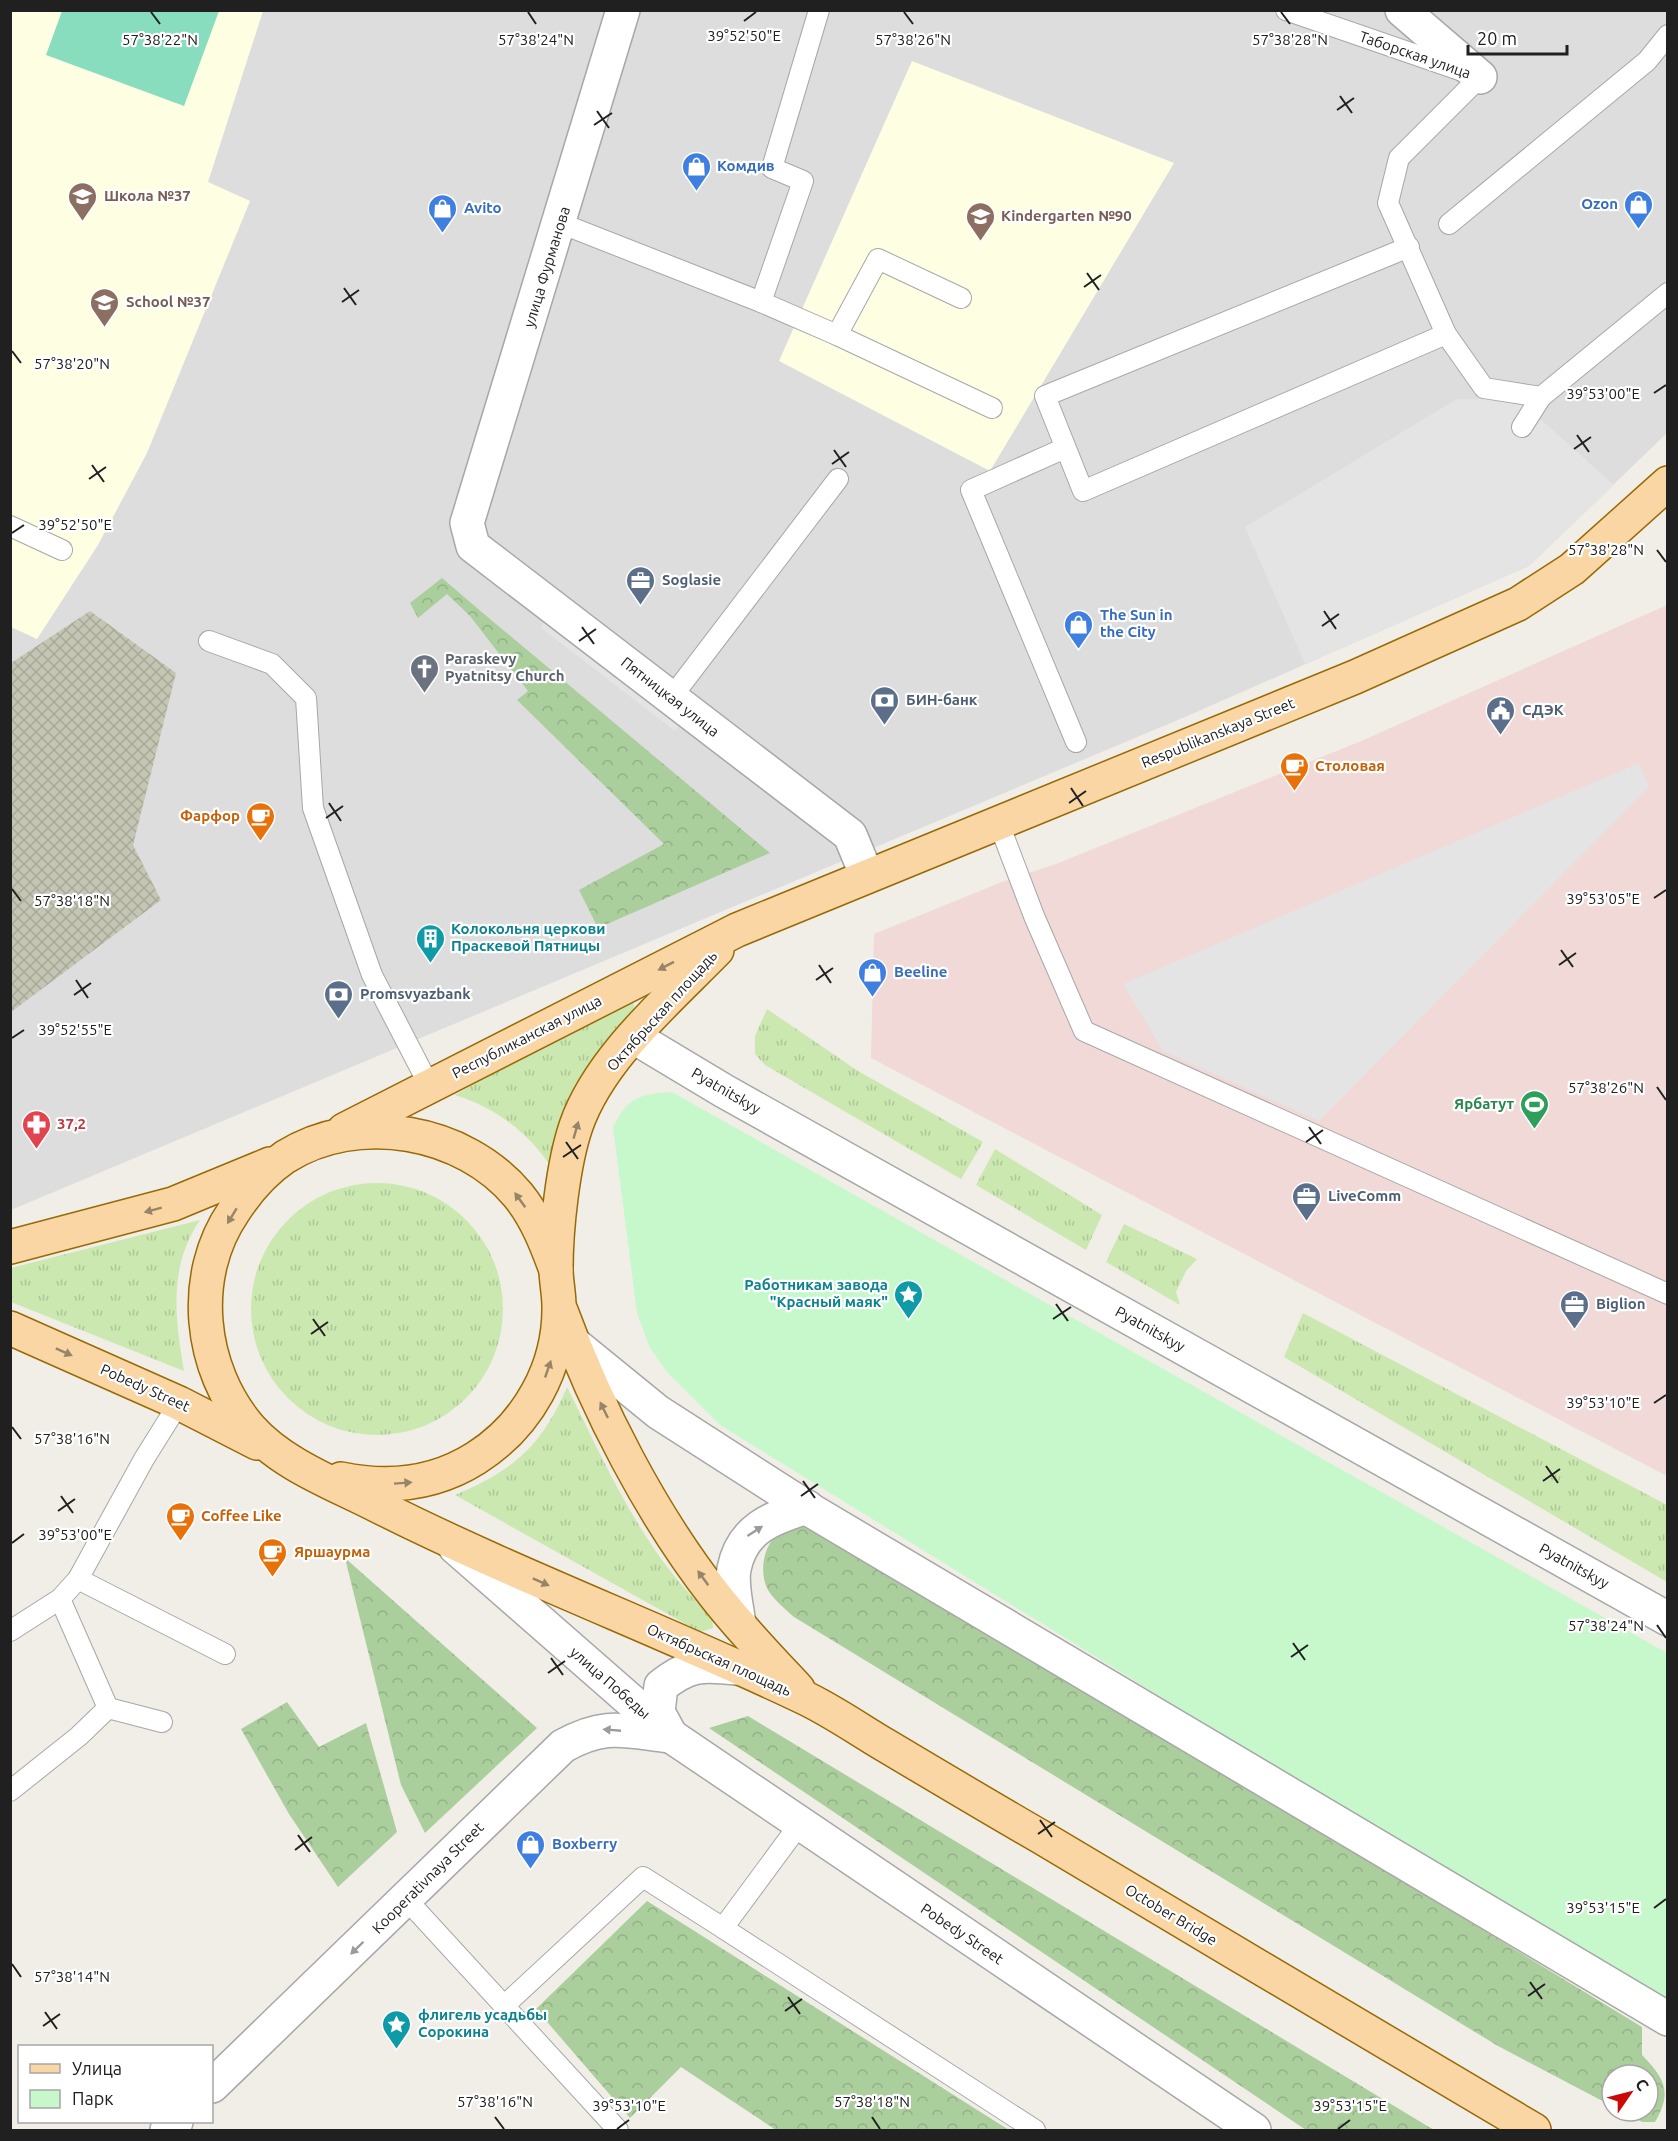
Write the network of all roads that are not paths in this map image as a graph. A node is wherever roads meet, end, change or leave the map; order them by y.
1 (623, 10) edge
2 (819, 10) edge
3 (1286, 10) edge
4 (1402, 10) edge
5 (1668, 35) edge
6 (1480, 77) junction
7 (560, 223) junction
8 (1449, 224) dead end
9 (1408, 247) junction
10 (1668, 293) edge
11 (961, 298) dead end
12 (761, 302) junction
13 (837, 334) junction
14 (1446, 334) junction
15 (1540, 397) junction
16 (993, 408) dead end
17 (1522, 427) dead end
18 (1065, 448) junction
19 (838, 479) dead end
20 (1668, 483) edge
21 (467, 523) joint
22 (10, 526) edge
23 (62, 550) dead end
24 (209, 641) dead end
25 (671, 698) junction
26 (1076, 742) dead end
27 (999, 824) junction
28 (867, 876) junction
29 (737, 930) junction
30 (633, 1037) junction
31 (430, 1087) junction
32 (317, 1143) junction
33 (285, 1157) junction
34 (10, 1247) edge
35 (556, 1270) junction
36 (1668, 1294) edge
37 (560, 1306) junction
38 (10, 1328) edge
39 (572, 1342) junction
40 (179, 1403) junction
41 (291, 1461) junction
42 (807, 1507) junction
43 (449, 1542) junction
44 (78, 1579) junction
45 (60, 1599) junction
46 (1668, 1618) edge
47 (739, 1624) junction
48 (10, 1631) edge
49 (225, 1654) dead end
50 (736, 1668) junction
51 (808, 1699) junction
52 (108, 1708) junction
53 (162, 1722) dead end
54 (670, 1736) junction
55 (10, 1791) edge
56 (799, 1824) junction
57 (406, 1899) junction
58 (723, 1928) junction
59 (505, 2005) junction
60 (1668, 2019) edge
61 (213, 2084) edge
62 (618, 2130) edge
63 (1035, 2130) edge
64 (1254, 2130) edge
65 (1534, 2130) edge

1 - 7 street, улица Фурманова
2 - 12 lane
3 - 6 lane, Таборская улица
4 - 6 street, Таборская улица
5 - 8 lane
6 - 9 lane
7 - 12 lane
7 - 21 street, улица Фурманова
9 - 14 lane
9 - 18 lane
10 - 15 lane
11 - 13 lane
12 - 13 lane
13 - 16 lane
14 - 15 lane
14 - 18 lane
15 - 17 lane
18 - 26 lane
19 - 25 lane
20 - 27 main road, Respublikanskaya Street
21 - 25 street, Пятницкая улица
22 - 23 lane
24 - 31 lane
25 - 28 street, Пятницкая улица
27 - 28 main road, Respublikanskaya Street
27 - 36 lane
28 - 29 main road, Respublikanskaya Street
29 - 30 main road, Октябрьская площадь
29 -> 31 main road, Республиканская улица
35 -> 30 main road, Октябрьская площадь
30 - 46 street, Pyatnitskyy
31 - 32 main road, Республиканская улица
32 - 33 main road, Октябрьская площадь
35 -> 32 main road, Октябрьская площадь
33 -> 34 main road
33 -> 41 main road, Октябрьская площадь
35 - 37 main road, Октябрьская площадь
37 - 39 main road, Октябрьская площадь
41 -> 37 main road, Октябрьская площадь
38 -> 40 main road, Pobedy Street
39 - 42 street
47 -> 39 main road, Октябрьская площадь
40 - 41 main road, Pobedy Street
40 - 44 lane
41 - 43 main road, Октябрьская площадь
47 -> 42 street
42 - 60 street
43 -> 50 main road, Октябрьская площадь
43 - 54 street, улица Победы
44 - 45 lane
44 - 49 lane
45 - 48 lane
45 - 52 lane
47 - 51 main road, Октябрьская площадь
50 - 51 main road, Октябрьская площадь
50 - 54 street, улица Победы
51 - 65 main road, October Bridge
52 - 53 lane
52 - 55 lane
54 - 56 street, Pobedy Street
54 -> 57 street, Kooperativnaya Street
56 - 58 lane
56 - 64 street, Pobedy Street
57 - 59 lane
57 -> 61 street, Kooperativnaya Street
58 - 59 lane
58 - 63 lane
59 - 62 lane

